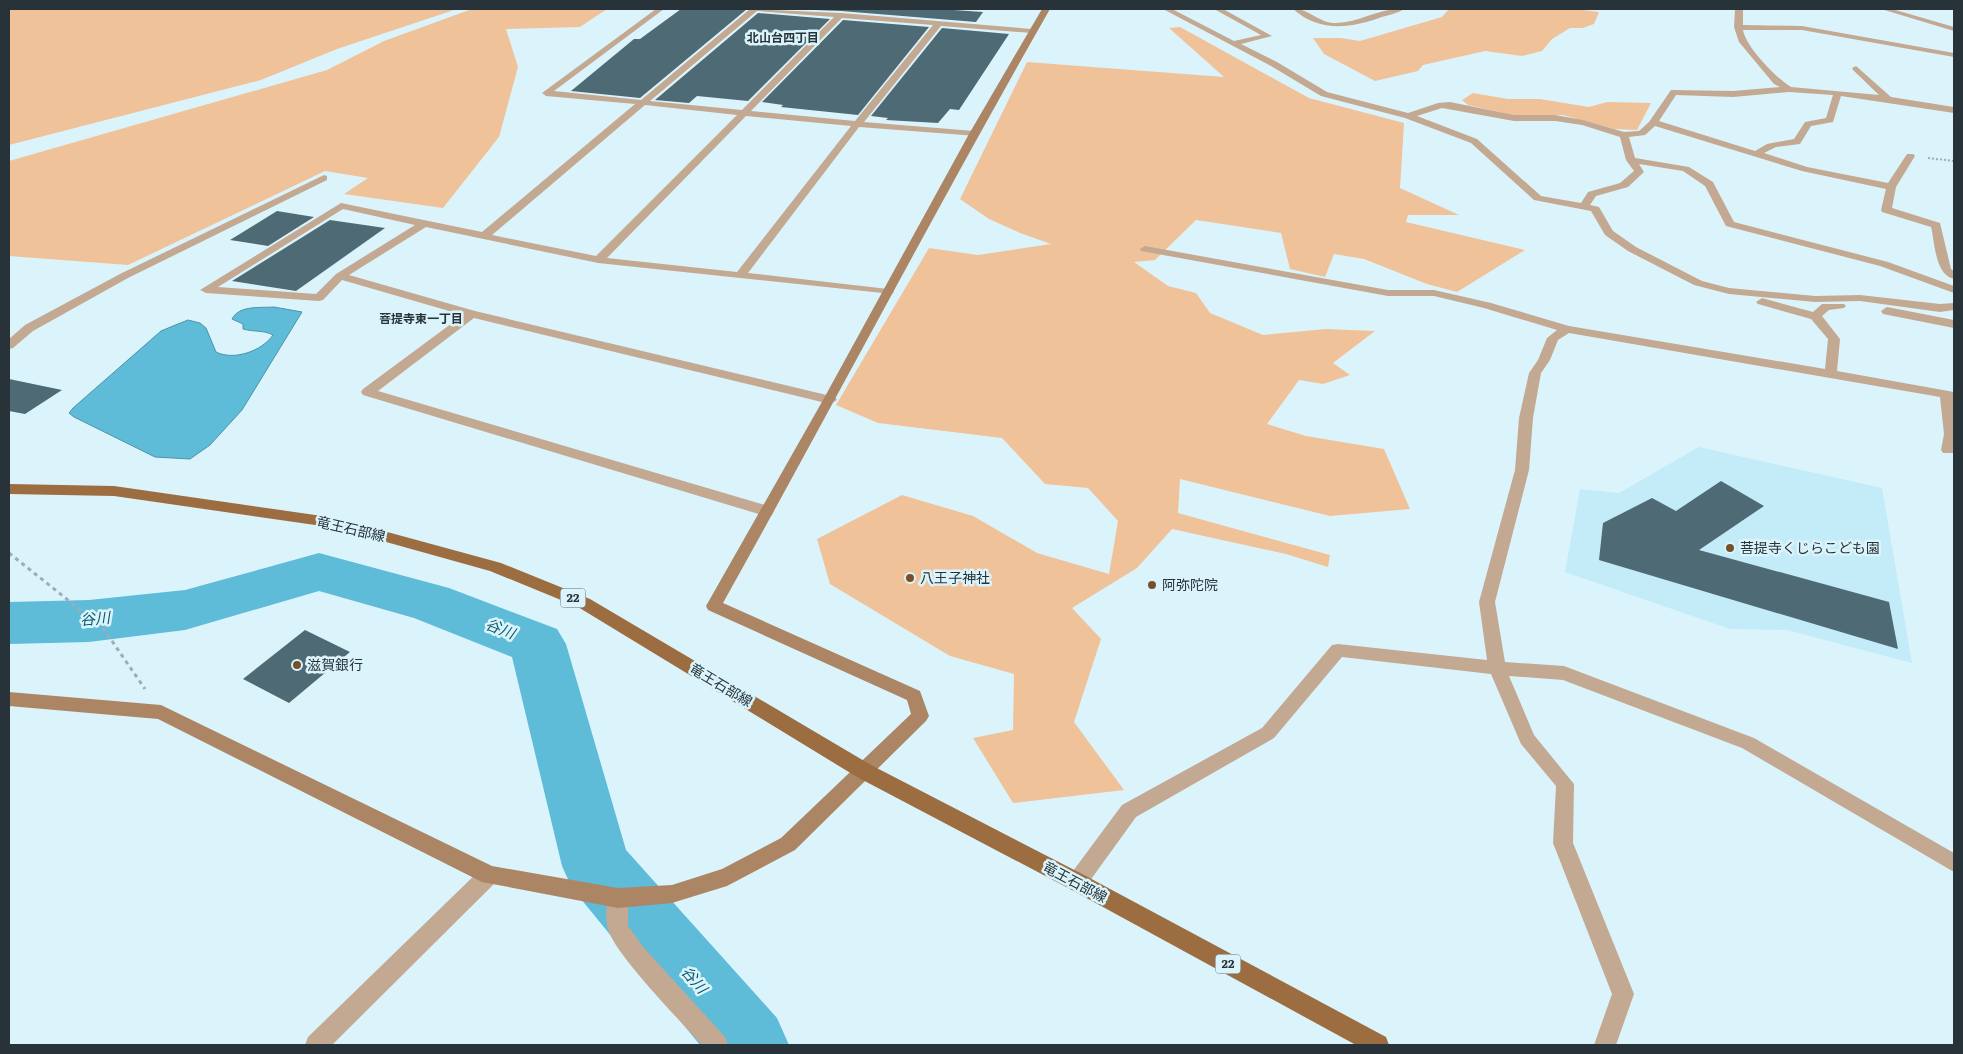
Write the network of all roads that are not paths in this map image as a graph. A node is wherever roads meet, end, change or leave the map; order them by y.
1 (660, 9) edge
2 (754, 9) edge
3 (760, 9) edge
4 (1046, 9) edge
5 (1167, 9) edge
6 (1218, 9) edge
7 (1297, 9) edge
8 (1400, 9) edge
9 (1739, 9) edge
10 (1885, 9) edge
11 (841, 15) junction
12 (939, 23) junction
13 (1738, 26) junction
14 (1954, 29) edge
15 (1032, 31) junction
16 (1234, 43) junction
17 (1954, 55) edge
18 (1856, 68) dead end
19 (1789, 89) junction
20 (1838, 93) junction
21 (1888, 99) junction
22 (642, 103) junction
23 (1954, 110) edge
24 (743, 113) junction
25 (1408, 116) junction
26 (1653, 122) junction
27 (857, 124) junction
28 (974, 134) junction
29 (1624, 135) junction
30 (1757, 154) junction
31 (1910, 156) road end
32 (1631, 160) junction
33 (324, 178) dead end
34 (1891, 188) junction
35 (1583, 207) junction
36 (424, 222) junction
37 (485, 235) junction
38 (1145, 249) dead end
39 (598, 260) junction
40 (340, 276) junction
41 (740, 276) junction
42 (1954, 276) edge
43 (1954, 290) edge
44 (888, 292) junction
45 (1745, 293) junction
46 (1954, 306) edge
47 (472, 314) junction
48 (1815, 316) junction
49 (1954, 324) edge
50 (1567, 329) junction
51 (9, 345) edge
52 (1831, 372) junction
53 (1950, 396) edge
54 (830, 400) junction
55 (1948, 450) dead end
56 (9, 489) edge
57 (767, 511) junction
58 (1498, 668) junction
59 (10, 700) edge
60 (864, 772) junction
61 (1954, 863) edge
62 (489, 875) junction
63 (1077, 882) junction
64 (618, 898) junction
65 (316, 1045) edge
66 (717, 1045) edge
67 (1378, 1045) edge
68 (1605, 1045) edge

1 - 22 street
2 - 22 street
3 - 11 street
4 - 15 street
5 - 16 street
6 - 16 street
7 - 8 street
9 - 13 street
10 - 14 street
11 - 12 street
11 - 24 street
12 - 15 street
12 - 27 street
13 - 17 street
13 - 19 street
15 - 28 street
16 - 25 street
18 - 21 street
19 - 20 street
19 - 26 street
20 - 21 street
20 - 30 street
21 - 23 street
22 - 24 street
22 - 37 street
24 - 27 street
24 - 39 street
25 - 29 street
25 - 35 street
26 - 29 street
26 - 30 street
27 - 28 street
27 - 41 street
28 - 44 street
29 - 32 street
30 - 34 street
31 - 34 street
32 - 35 street
32 - 43 street
33 - 51 street
34 - 42 street
35 - 45 street
36 - 37 street
36 - 40 street
36 - 40 street
37 - 39 street
38 - 50 street
39 - 41 street
40 - 47 street
41 - 44 street
44 - 54 street
45 - 46 street
45 - 48 street
47 - 54 street
47 - 57 street
48 - 49 street
48 - 52 street
50 - 52 street
50 - 58 street
52 - 53 street
53 - 55 street
54 - 57 street
56 - 60 main road, 竜王石部線 / 22
57 - 60 street
58 - 61 street
58 - 63 street
58 - 68 street
59 - 62 street
60 - 63 main road, 竜王石部線 / 22
60 - 64 street
62 - 64 street
62 - 65 street
63 - 67 main road, 竜王石部線 / 22
64 - 66 street

